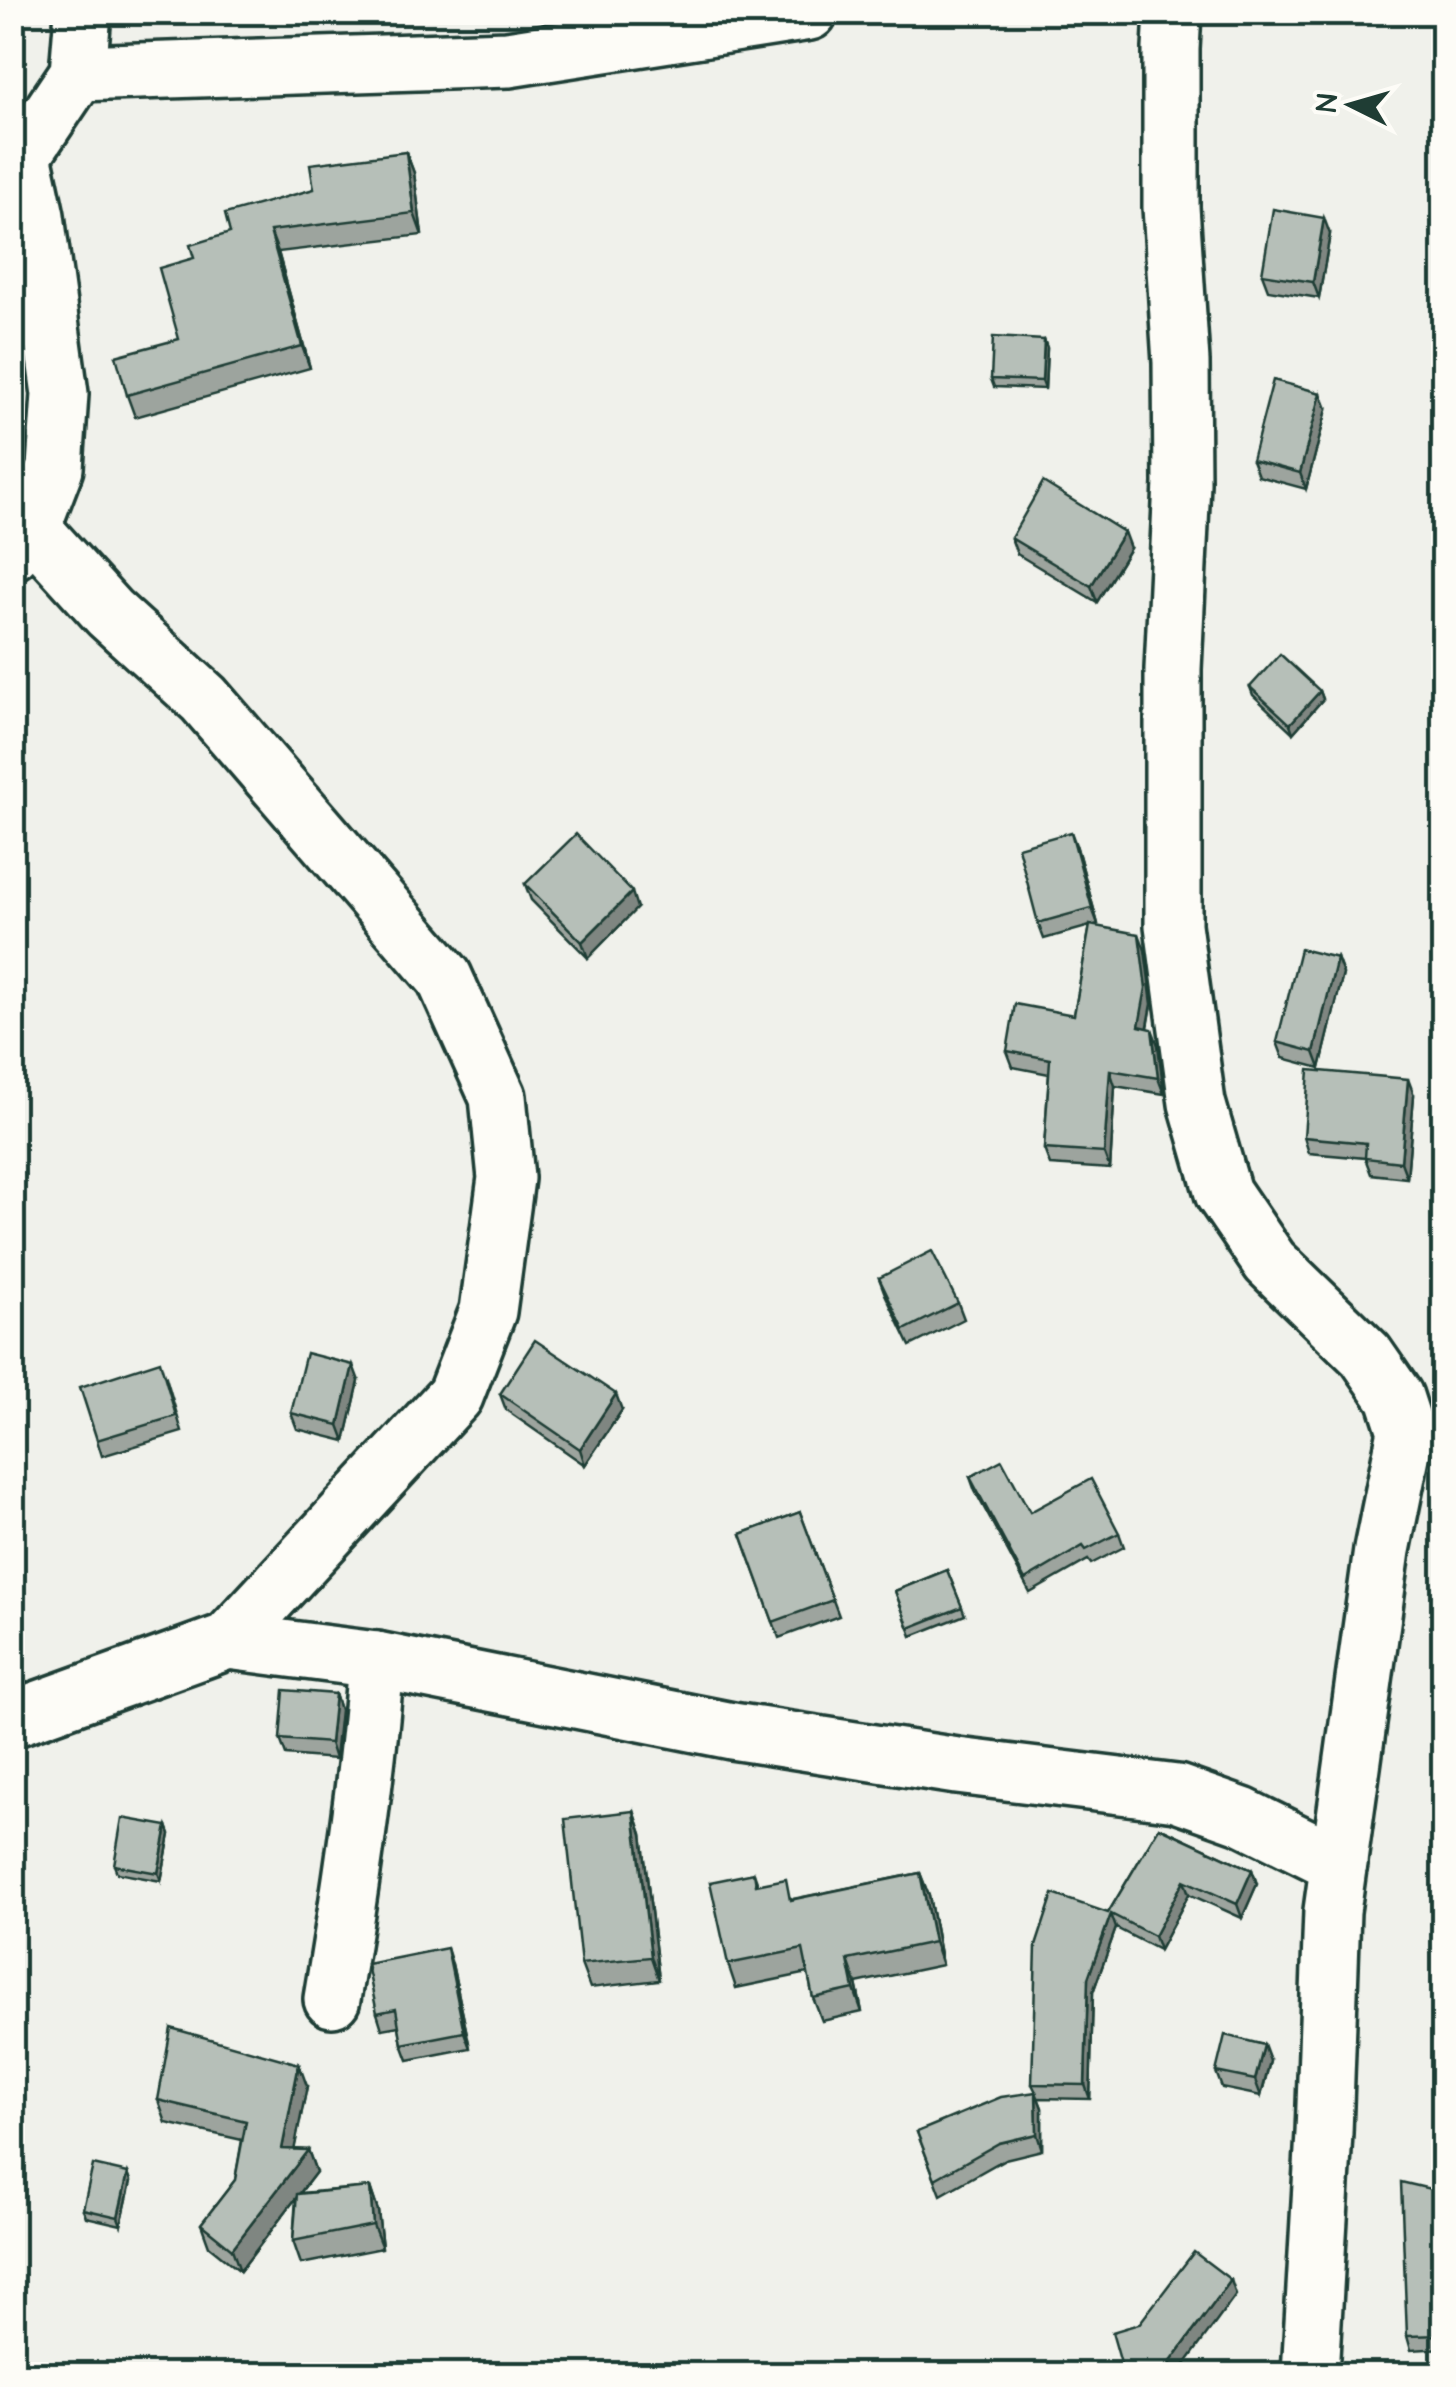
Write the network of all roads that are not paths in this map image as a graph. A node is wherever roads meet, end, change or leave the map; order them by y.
1 (83, 12) edge
2 (810, 12) edge
3 (1174, 12) edge
4 (78, 73) junction
5 (18, 147) edge
6 (22, 540) edge
7 (228, 1641) junction
8 (376, 1660) junction
9 (12, 1719) edge
10 (1339, 1864) junction
11 (332, 1999) dead end
12 (1310, 2374) edge

1 - 4 street
2 - 4 street
3 - 10 street
4 - 5 street
5 - 6 street
6 - 7 street
7 - 8 street
7 - 9 street
8 - 10 street
8 - 11 street
10 - 12 street

